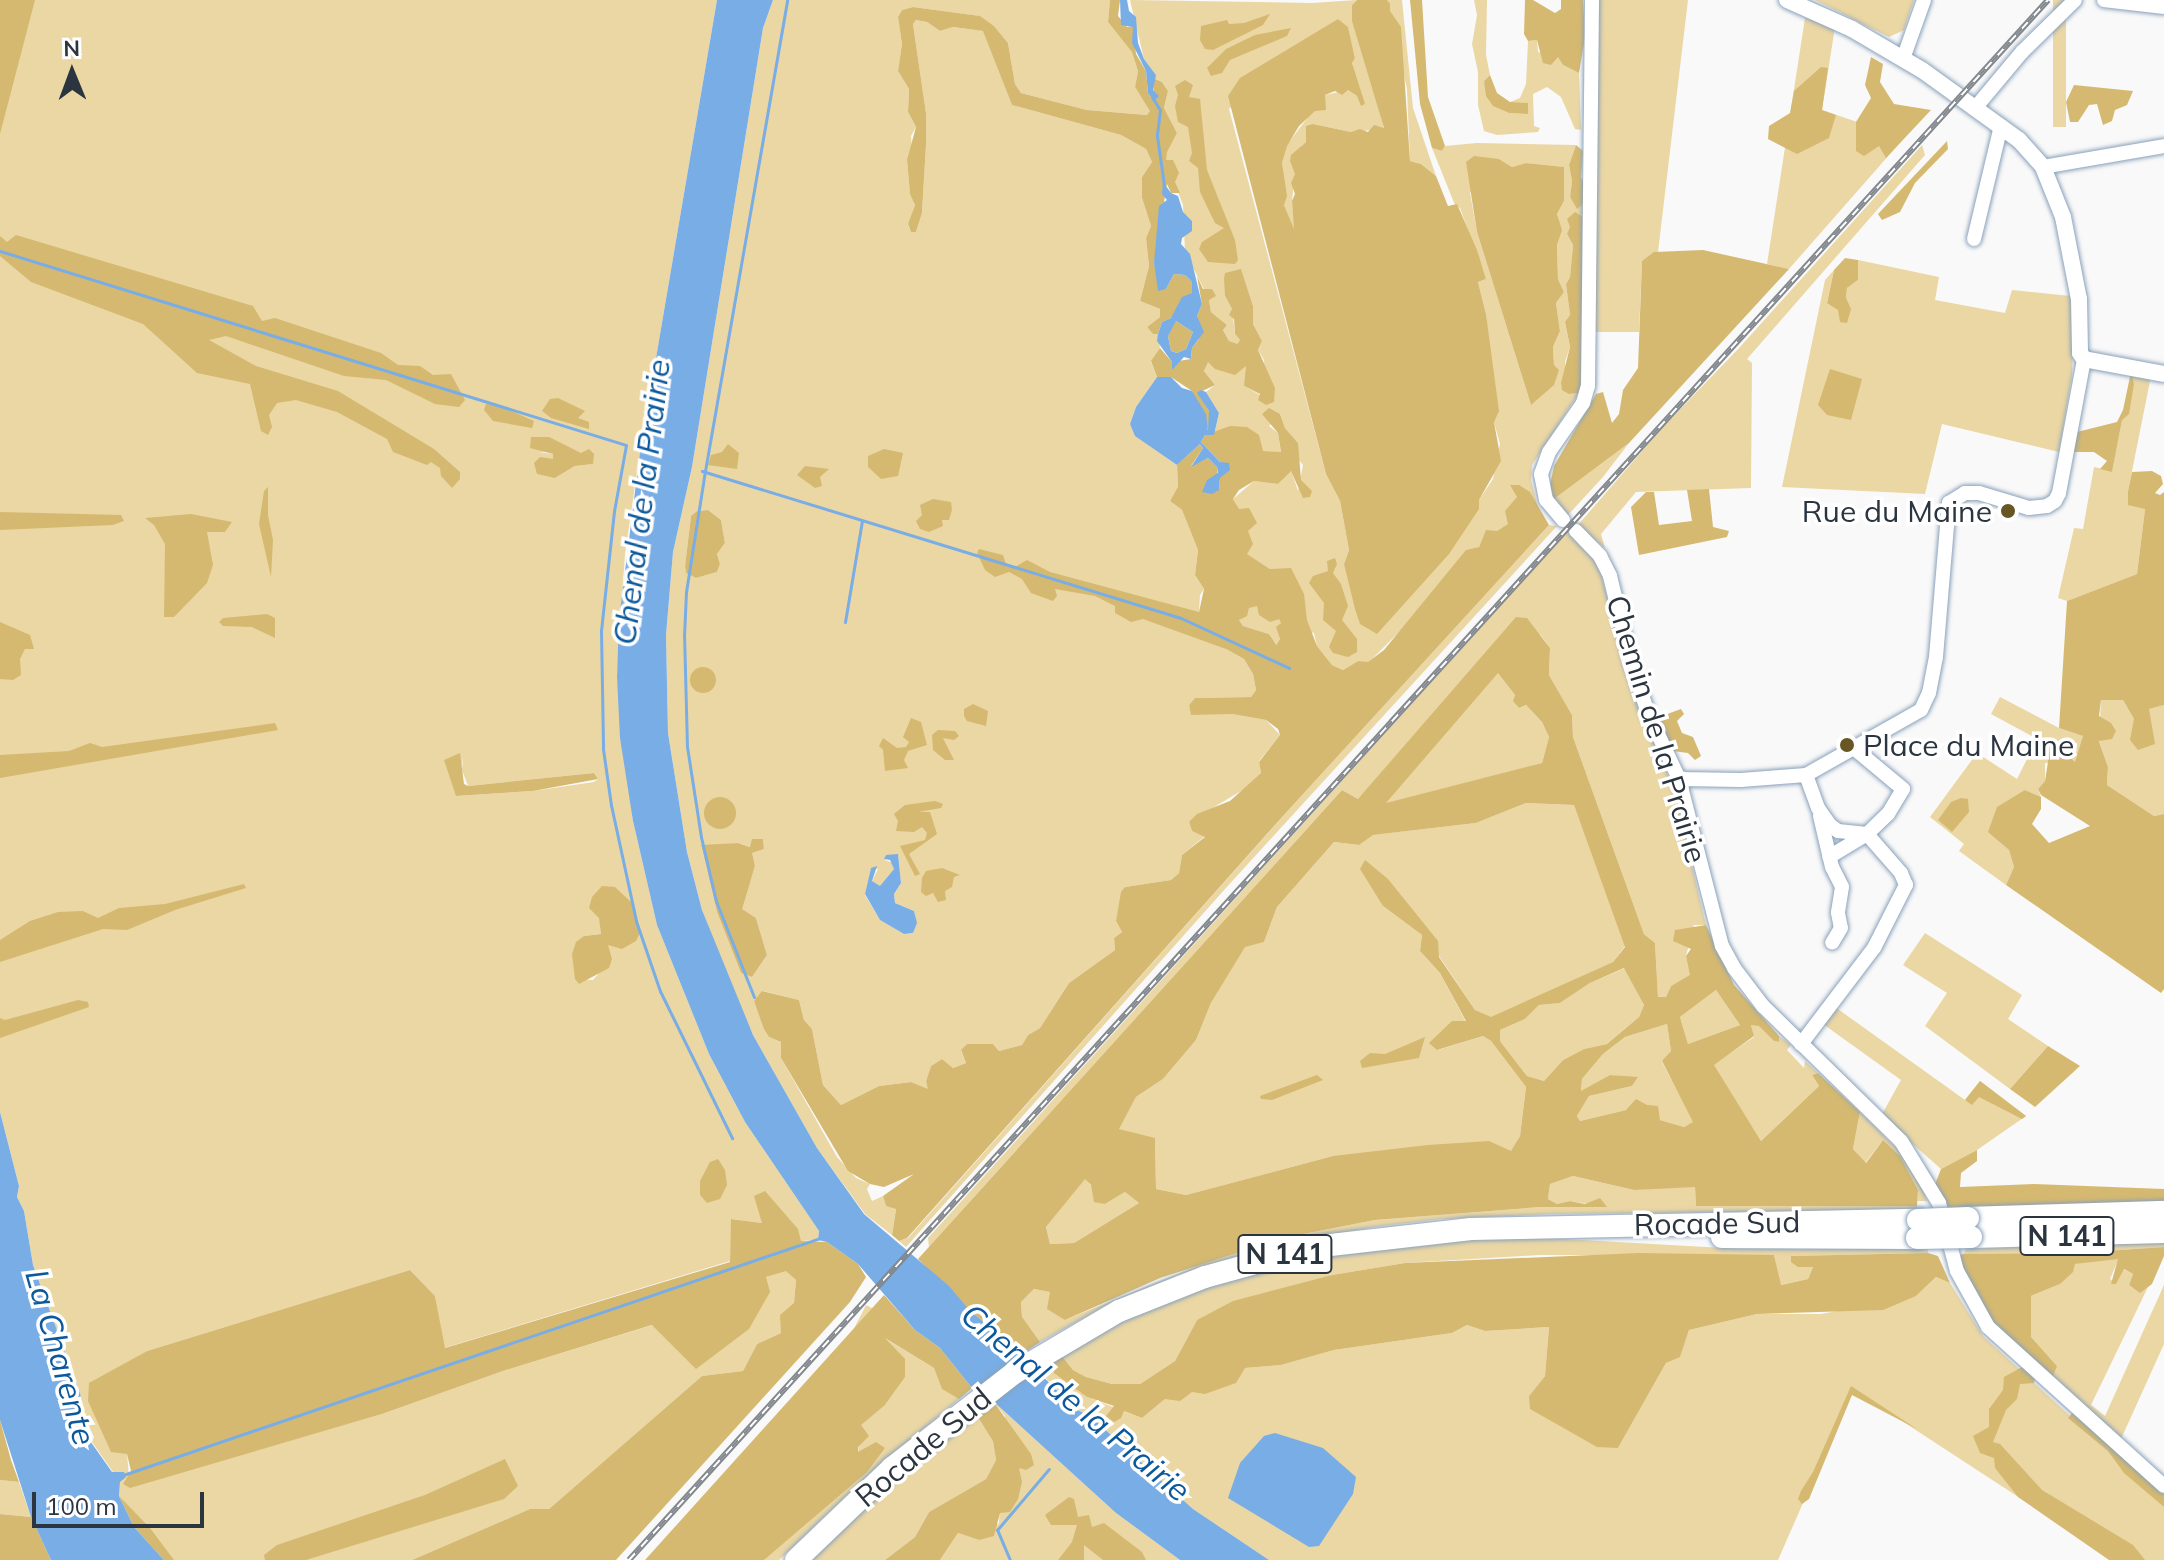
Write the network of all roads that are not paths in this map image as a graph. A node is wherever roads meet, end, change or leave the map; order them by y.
1 (1592, 0) edge
2 (1787, 0) edge
3 (1924, 0) edge
4 (2075, 0) edge
5 (2104, 0) edge
6 (2164, 7) edge
7 (1903, 59) junction
8 (1976, 107) junction
9 (2001, 126) junction
10 (2164, 146) edge
11 (2043, 167) junction
12 (1974, 239) dead end
13 (2084, 359) junction
14 (2164, 374) edge
15 (1563, 520) dead end
16 (1576, 531) dead end
17 (1855, 749) junction
18 (1806, 775) junction
19 (1679, 779) junction
20 (1818, 808) junction
21 (1867, 834) junction
22 (1829, 857) junction
23 (1832, 943) dead end
24 (1801, 1044) junction
25 (2164, 1212) edge
26 (1969, 1228) junction
27 (2164, 1232) edge
28 (2164, 1486) edge
29 (796, 1560) edge

1 - 15 street
2 - 7 street
3 - 7 street
4 - 8 street
5 - 6 street
7 - 8 street
8 - 9 street
9 - 11 street
9 - 12 street
10 - 11 street
11 - 13 street
13 - 14 street
13 - 17 street
16 - 19 street, Chemin de la Prairie
17 - 18 street
17 - 21 street
18 - 19 street
18 - 20 street
19 - 24 street, Chemin de la Prairie
20 - 21 street
20 - 22 street
21 - 22 street
21 - 24 street
22 - 23 street
24 - 28 street, Chemin de la Prairie
25 - 26 highway, N 141
26 - 27 highway, N 141
26 - 29 highway, Rocade Sud / N 141, bridge

